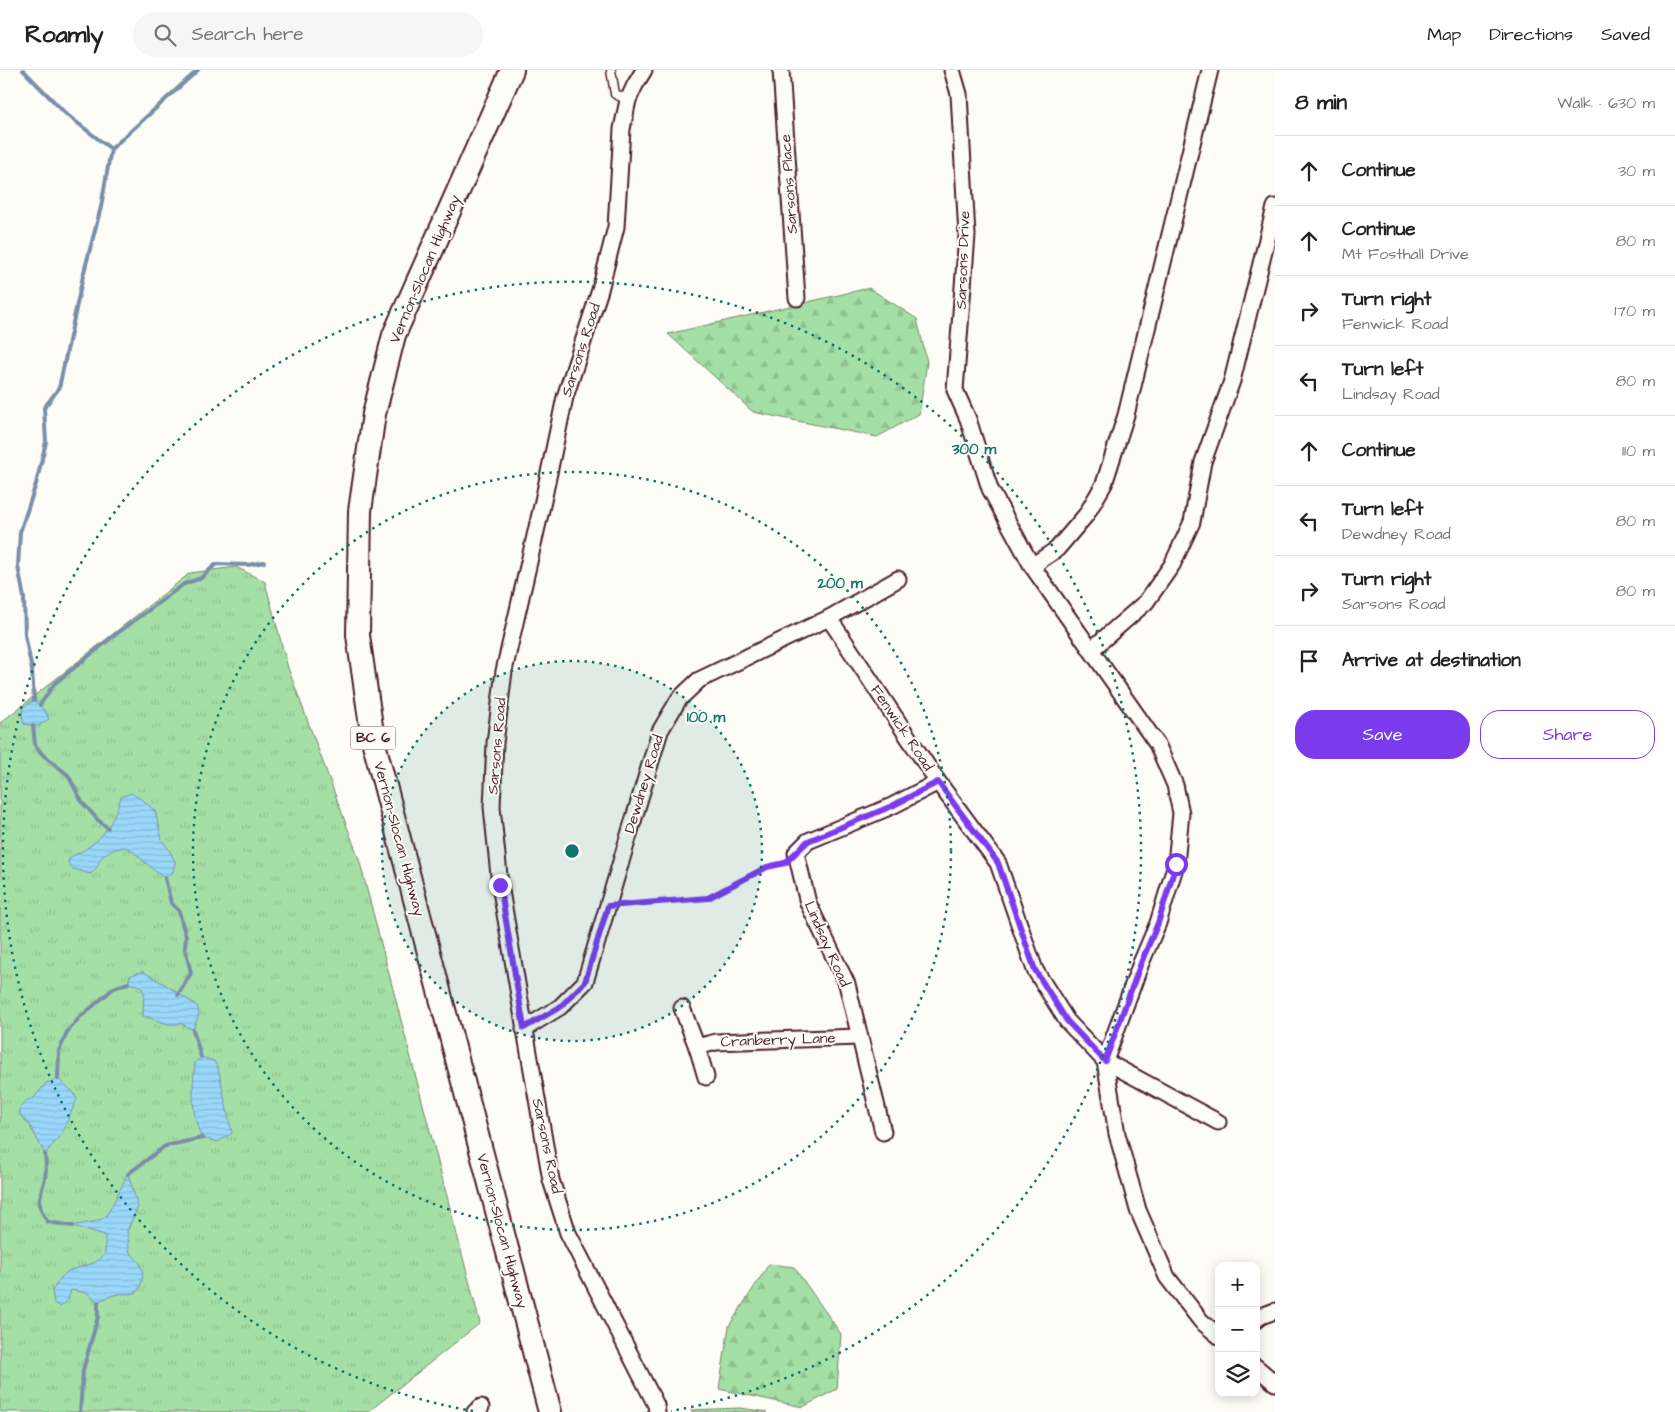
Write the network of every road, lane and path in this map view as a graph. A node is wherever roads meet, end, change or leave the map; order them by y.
1 (512, 70) edge
2 (612, 70) edge
3 (644, 70) edge
4 (781, 70) edge
5 (952, 70) edge
6 (1210, 70) edge
7 (628, 100) junction
8 (1275, 207) edge
9 (797, 298) dead end
10 (1032, 566) junction
11 (898, 579) dead end
12 (829, 618) junction
13 (1091, 650) junction
14 (938, 782) junction
15 (796, 853) junction
16 (608, 906) junction
17 (682, 1008) dead end
18 (524, 1028) junction
19 (860, 1037) junction
20 (697, 1046) junction
21 (1105, 1061) junction
22 (706, 1077) dead end
23 (1218, 1122) dead end
24 (883, 1132) dead end
25 (1275, 1311) edge
26 (1260, 1317) edge
27 (1215, 1333) edge
28 (1260, 1370) edge
29 (1275, 1383) edge
30 (550, 1412) edge
31 (657, 1412) edge

1 - 30 main road, Vernon-Slocan Highway / BC 6
2 - 7 lane
3 - 7 street, Sarsons Road
4 - 9 street, Sarsons Place
5 - 10 street, Sarsons Drive
6 - 10 street
7 - 18 street, Sarsons Road
8 - 13 street
10 - 13 street, Sarsons Drive
11 - 12 street, Dewdney Road
12 - 14 street, Fenwick Road
12 - 16 street, Dewdney Road
13 - 21 street, Sarsons Drive
14 - 15 street
14 - 21 street, Fenwick Road
15 - 16 path
15 - 19 street, Lindsay Road
16 - 18 street, Dewdney Road
17 - 20 street, Cranberry Lane
18 - 31 street, Sarsons Road
19 - 20 street, Cranberry Lane
19 - 24 street, Lindsay Road
20 - 22 street, Cranberry Lane
21 - 23 street, Fenwick Road
21 - 27 street
25 - 26 street
28 - 29 street

